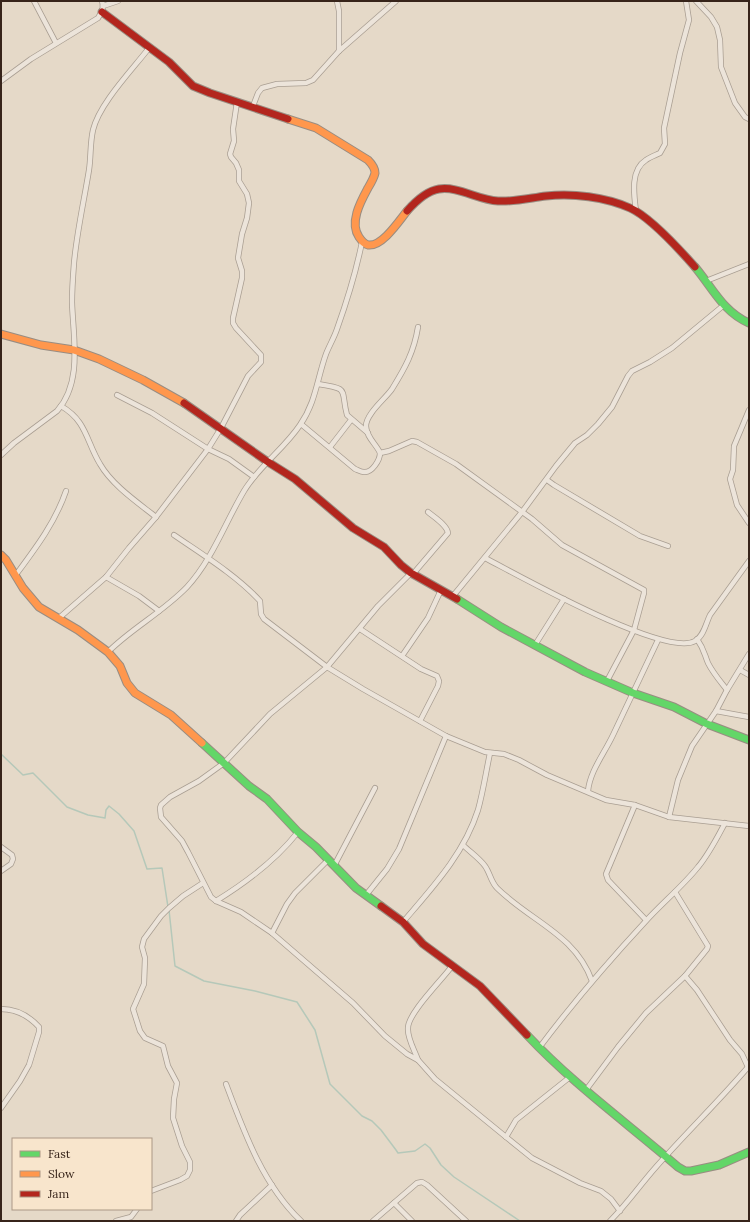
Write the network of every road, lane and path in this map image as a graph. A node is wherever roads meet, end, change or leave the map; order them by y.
1 (34, 1) edge
2 (102, 1) edge
3 (118, 1) edge
4 (337, 1) edge
5 (396, 1) edge
6 (686, 1) edge
7 (696, 1) edge
8 (103, 9) junction
9 (56, 43) junction
10 (149, 48) junction
11 (339, 51) junction
12 (1, 81) edge
13 (237, 102) junction
14 (253, 106) junction
15 (749, 120) edge
16 (636, 211) junction
17 (362, 242) junction
18 (749, 264) edge
19 (706, 280) junction
20 (724, 306) junction
21 (749, 323) edge
22 (418, 327) dead end
23 (1, 334) edge
24 (74, 350) junction
25 (318, 384) junction
26 (117, 395) dead end
27 (61, 406) junction
28 (749, 410) edge
29 (351, 420) junction
30 (301, 424) junction
31 (221, 428) junction
32 (368, 433) junction
33 (330, 447) junction
34 (208, 449) junction
35 (380, 453) junction
36 (1, 455) edge
37 (268, 462) junction
38 (254, 477) junction
39 (546, 480) junction
40 (66, 491) dead end
41 (428, 512) dead end
42 (522, 512) junction
43 (156, 517) junction
44 (749, 523) edge
45 (174, 535) dead end
46 (668, 546) dead end
47 (1, 555) edge
48 (207, 558) junction
49 (485, 558) junction
50 (749, 561) edge
51 (412, 574) junction
52 (15, 576) junction
53 (106, 577) junction
54 (440, 590) junction
55 (453, 596) junction
56 (564, 599) junction
57 (159, 611) junction
58 (60, 618) junction
59 (360, 629) junction
60 (634, 630) junction
61 (658, 640) junction
62 (698, 640) junction
63 (535, 645) junction
64 (108, 652) junction
65 (749, 654) edge
66 (402, 656) junction
67 (327, 667) junction
68 (740, 670) junction
69 (749, 675) edge
70 (607, 681) junction
71 (727, 690) junction
72 (633, 692) junction
73 (716, 711) junction
74 (749, 717) edge
75 (420, 722) junction
76 (707, 724) junction
77 (446, 736) junction
78 (749, 740) edge
79 (490, 753) junction
80 (224, 763) junction
81 (375, 788) dead end
82 (588, 792) junction
83 (635, 805) junction
84 (669, 817) junction
85 (725, 823) junction
86 (749, 826) edge
87 (298, 832) junction
88 (463, 845) junction
89 (1, 847) edge
90 (328, 860) junction
91 (334, 866) junction
92 (1, 871) edge
93 (203, 883) junction
94 (675, 892) junction
95 (366, 895) junction
96 (216, 901) junction
97 (646, 920) junction
98 (403, 922) junction
99 (272, 933) junction
100 (452, 966) junction
101 (685, 976) junction
102 (592, 981) junction
103 (1, 1009) edge
104 (539, 1048) junction
105 (418, 1060) junction
106 (749, 1067) edge
107 (570, 1077) junction
108 (226, 1084) dead end
109 (586, 1090) junction
110 (1, 1108) edge
111 (506, 1137) junction
112 (749, 1152) edge
113 (666, 1157) junction
114 (272, 1185) junction
115 (152, 1191) edge
116 (394, 1203) junction
117 (136, 1210) edge
118 (620, 1211) junction
119 (116, 1221) edge
120 (236, 1221) edge
121 (301, 1221) edge
122 (373, 1221) edge
123 (412, 1221) edge
124 (466, 1221) edge
125 (610, 1221) edge

1 - 9 street
2 - 8 street
3 - 8 street
4 - 11 street
5 - 11 street
6 - 16 street
7 - 15 street
8 - 9 street
8 - 10 street
9 - 12 street
10 - 13 street
10 - 24 street
11 - 14 street
13 - 14 street
13 - 31 street
14 - 17 street
16 - 17 street
16 - 19 street
17 - 25 street
18 - 19 street
19 - 20 street
20 - 21 street
20 - 39 street
22 - 32 street
23 - 24 street
24 - 27 street
24 - 31 street
25 - 29 street
25 - 30 street
26 - 34 street
27 - 36 street
27 - 43 street
28 - 44 street
29 - 32 street
29 - 33 street
30 - 33 street
30 - 37 street
31 - 34 street
31 - 37 street
32 - 35 street
33 - 35 street
34 - 38 street
34 - 43 street
35 - 42 street
37 - 38 street
37 - 51 street
38 - 48 street
39 - 42 street
39 - 46 street
40 - 52 street
41 - 51 street
42 - 49 street
42 - 60 street
43 - 53 street
45 - 48 street
47 - 52 street
48 - 57 street
48 - 67 street
49 - 55 street
49 - 56 street
50 - 62 street
51 - 54 street
51 - 59 street
52 - 58 street
53 - 57 street
53 - 58 street
54 - 55 street
54 - 66 street
55 - 63 street
56 - 60 street
56 - 63 street
57 - 64 street
58 - 64 street
59 - 66 street
59 - 67 street
60 - 61 street
60 - 70 street
61 - 62 street
61 - 72 street
62 - 71 street
63 - 70 street
64 - 80 street
65 - 68 street
66 - 75 street
67 - 75 street
67 - 80 street
68 - 69 street
68 - 71 street
70 - 72 street
71 - 73 street
72 - 76 street
72 - 82 street
73 - 74 street
73 - 76 street
75 - 77 street
76 - 78 street
76 - 84 street
77 - 79 street
77 - 95 street
79 - 82 street
79 - 88 street
80 - 87 street
80 - 93 street
81 - 91 street
82 - 83 street
83 - 84 street
83 - 97 street
84 - 85 street
85 - 86 street
85 - 94 street
87 - 90 street
87 - 96 street
88 - 98 street
88 - 102 street
89 - 92 street
90 - 91 street
90 - 99 street
91 - 95 street
93 - 96 street
93 - 115 street
94 - 97 street
94 - 101 street
95 - 98 street
96 - 99 street
97 - 102 street
98 - 100 street
99 - 105 street
100 - 104 street
100 - 105 street
101 - 106 street
101 - 109 street
102 - 104 street
103 - 110 street
104 - 107 street
105 - 111 street
106 - 113 street
107 - 109 street
107 - 111 street
108 - 114 street
109 - 113 street
111 - 118 street
112 - 113 street
113 - 118 street
114 - 120 street
114 - 121 street
116 - 122 street
116 - 123 street
116 - 124 street
117 - 119 street
118 - 125 street

